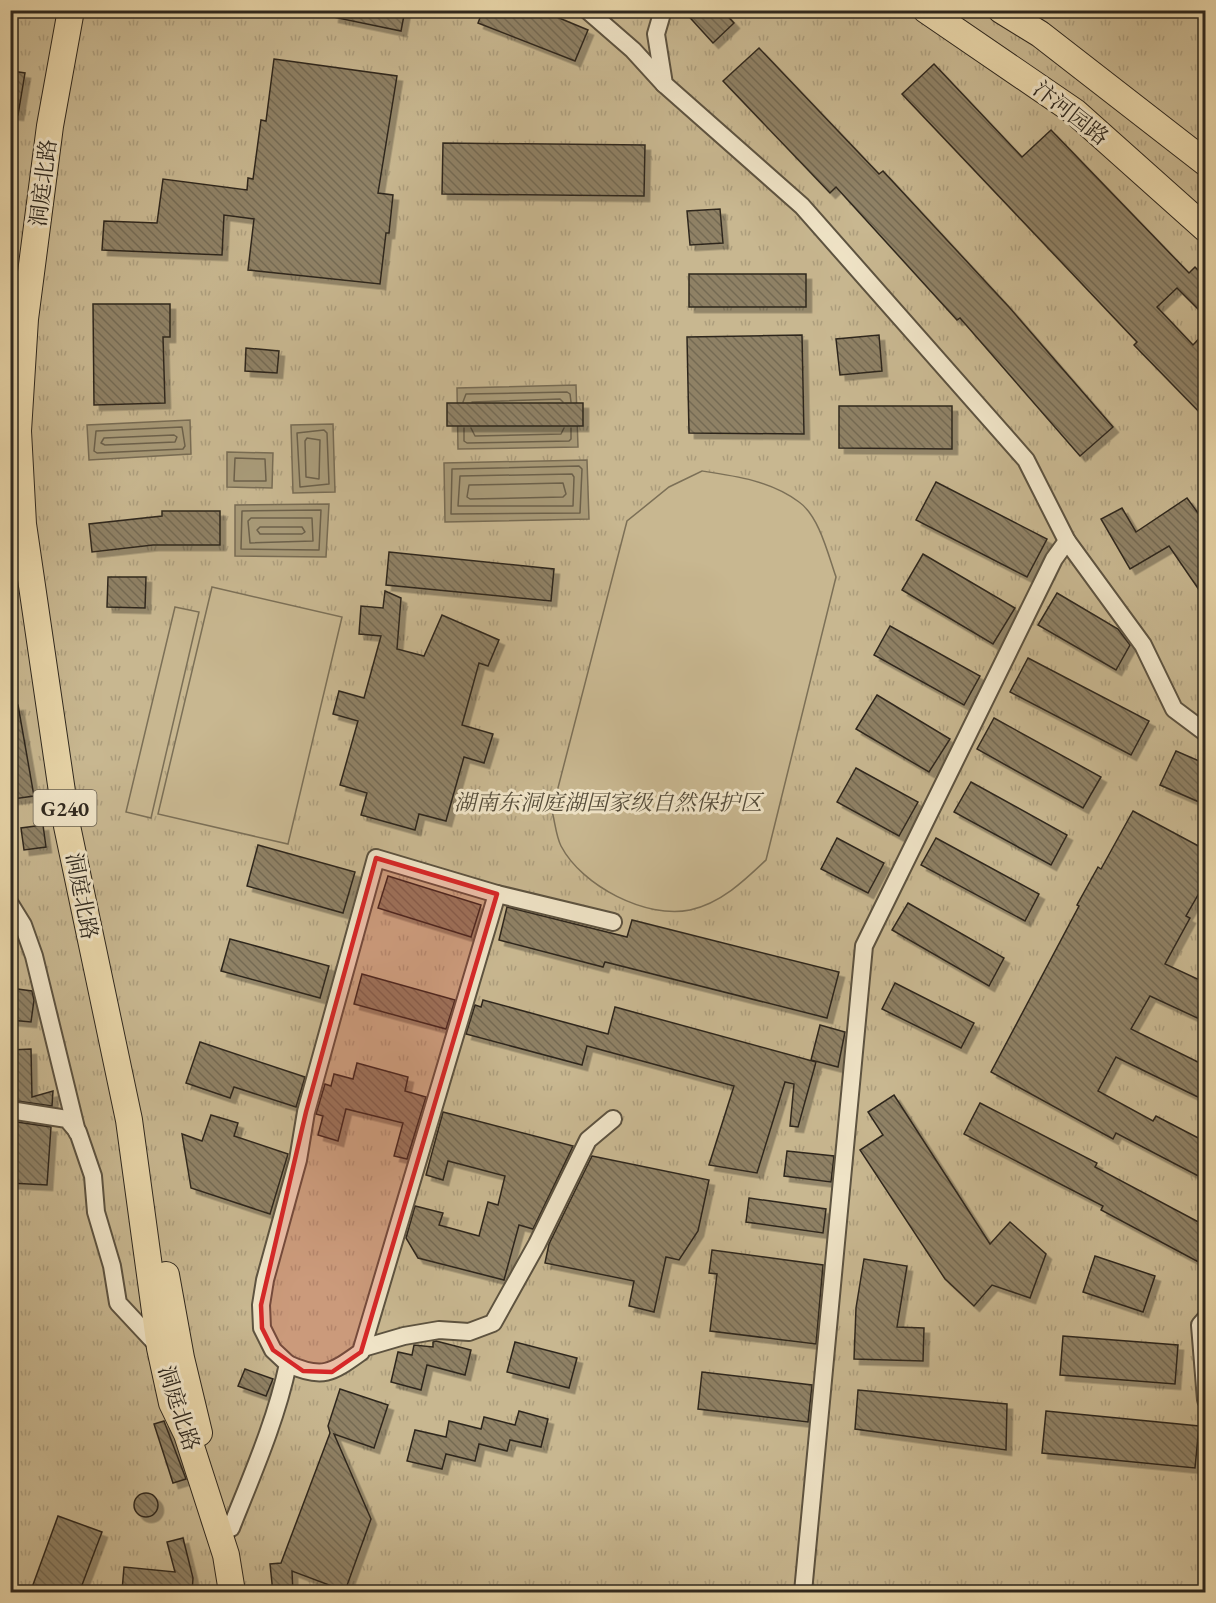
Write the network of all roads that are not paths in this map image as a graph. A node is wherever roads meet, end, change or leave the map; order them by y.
1 (71, 10) edge
2 (81, 10) edge
3 (587, 10) edge
4 (663, 10) edge
5 (926, 10) edge
6 (1001, 10) edge
7 (664, 84) junction
8 (1206, 164) edge
9 (1206, 229) edge
10 (1067, 542) junction
11 (1206, 733) edge
12 (497, 894) junction
13 (10, 904) edge
14 (613, 922) dead end
15 (10, 1110) edge
16 (613, 1119) dead end
17 (78, 1132) junction
18 (1206, 1318) edge
19 (160, 1348) junction
20 (363, 1348) junction
21 (288, 1364) junction
22 (1206, 1400) edge
23 (231, 1528) junction
24 (232, 1593) edge
25 (241, 1593) edge
26 (803, 1593) edge

1 - 19 main road, 洞庭北路 / G240
2 - 23 main road, 洞庭北路 / G240
3 - 7 street
4 - 7 street
5 - 9 main road, 汴河园路
6 - 8 main road, 汴河园路
7 - 10 street
10 - 11 street
10 - 26 street
12 - 14 street
12 - 20 street
12 - 21 street
13 - 17 street
15 - 17 street
16 - 20 street
17 - 19 street
18 - 22 street
19 - 24 main road, 洞庭北路 / G240
20 - 21 street
21 - 23 street
23 - 25 main road, 洞庭北路 / G240

